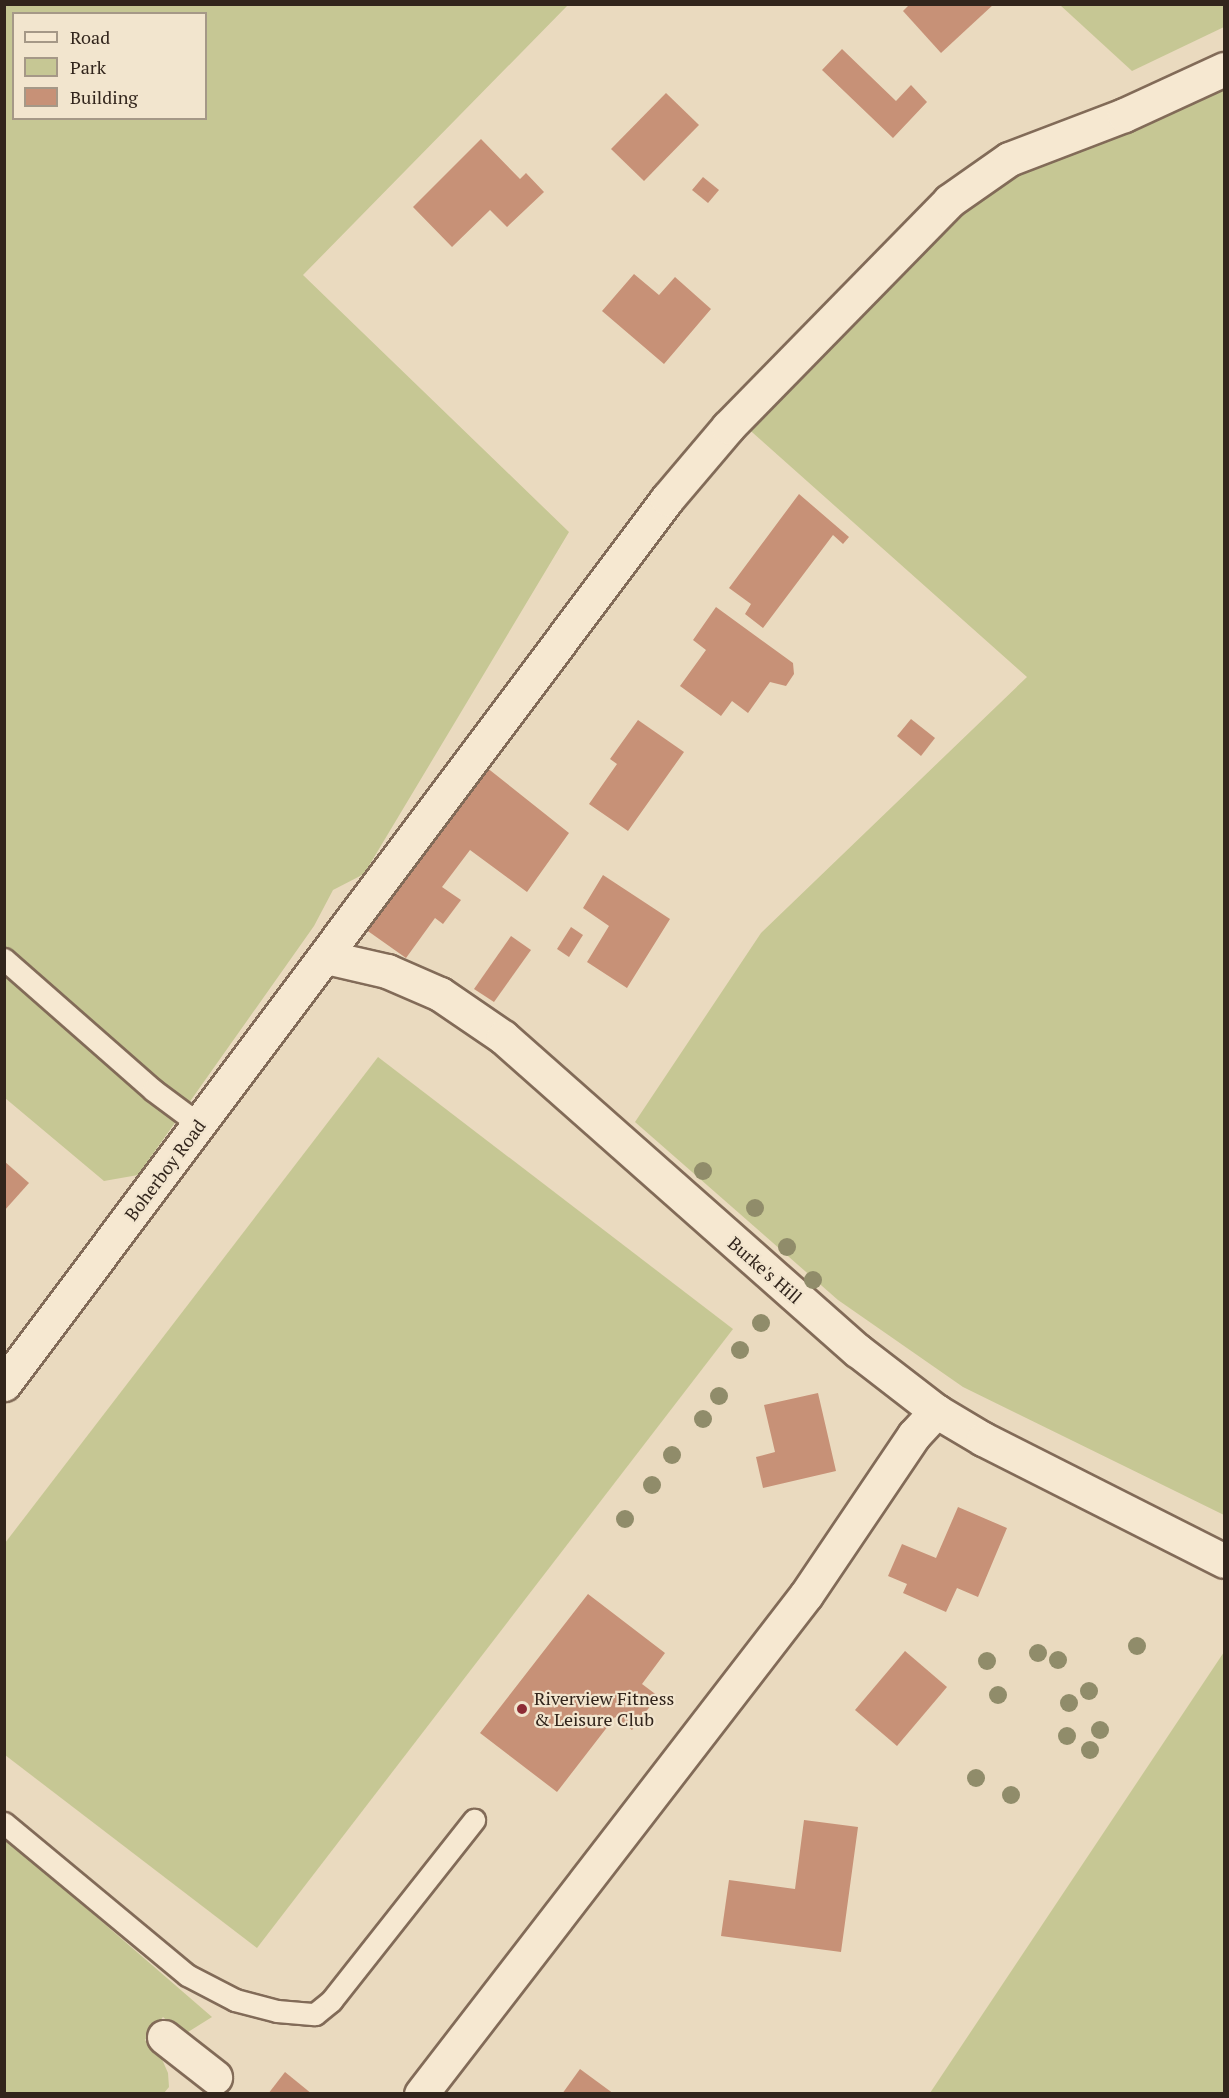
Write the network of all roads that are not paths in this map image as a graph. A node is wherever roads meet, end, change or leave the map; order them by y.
1 (1224, 69) edge
2 (326, 957) junction
3 (4, 958) edge
4 (200, 1125) junction
5 (4, 1384) edge
6 (936, 1411) junction
7 (1224, 1561) edge
8 (474, 1820) dead end
9 (4, 1823) edge
10 (164, 2037) dead end
11 (215, 2076) edge
12 (421, 2094) edge

1 - 2 street, Boherboy Road
2 - 4 street, Boherboy Road
2 - 6 street, Burke's Hill
3 - 4 lane
4 - 5 street, Boherboy Road
6 - 7 street, Burke's Hill
6 - 12 street
8 - 9 lane
10 - 11 street

